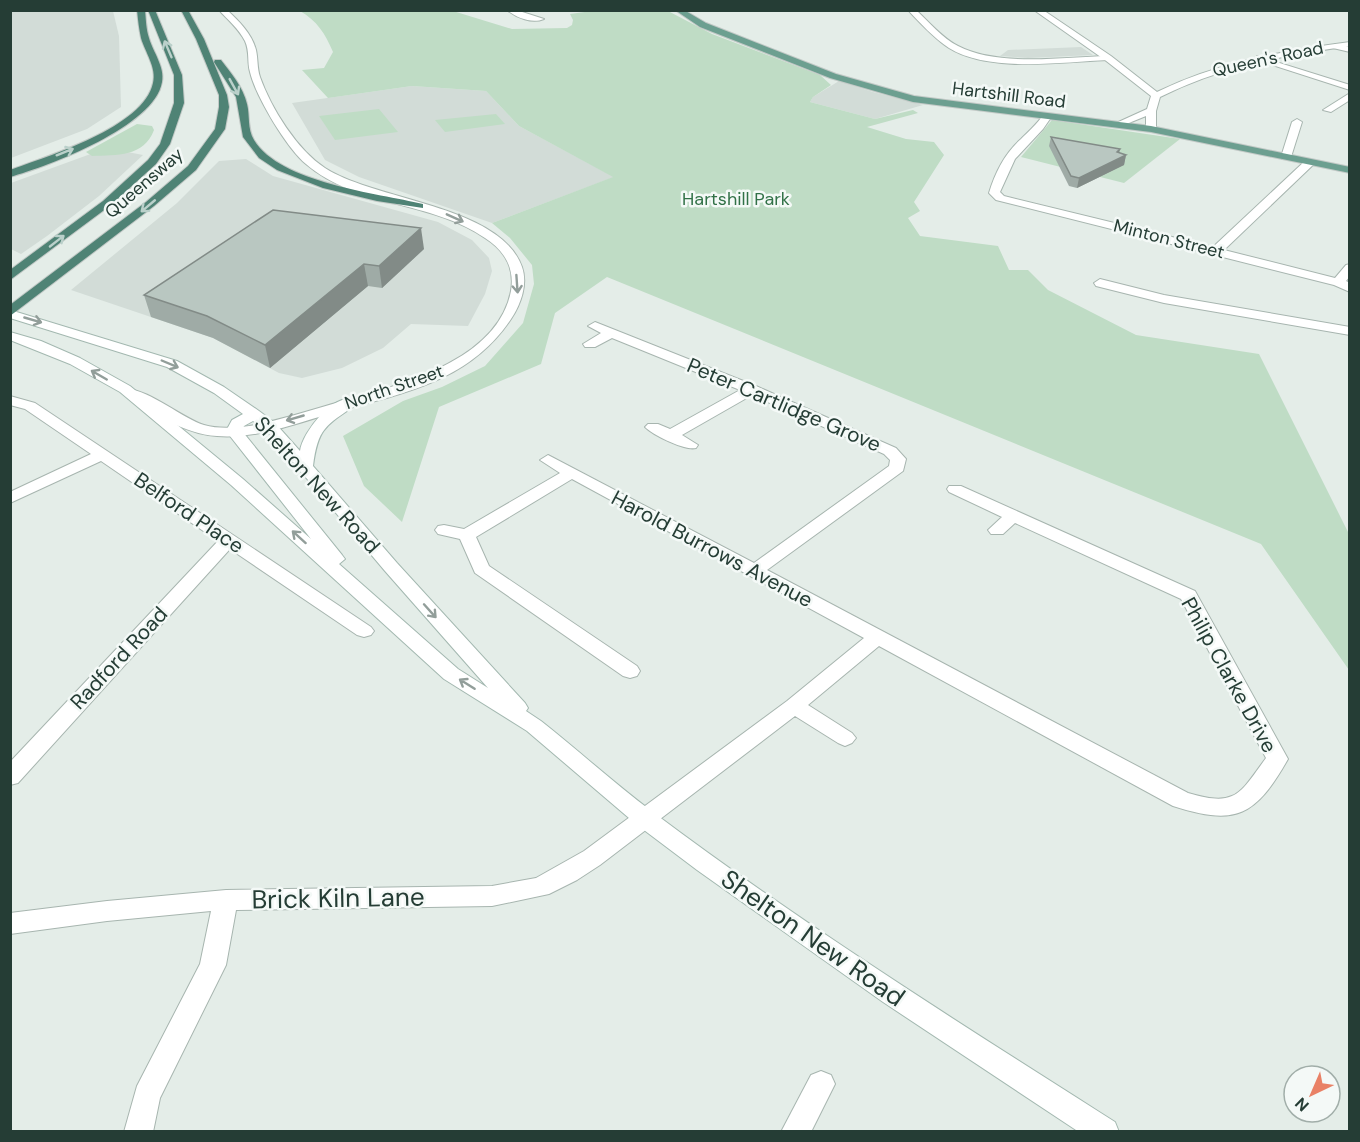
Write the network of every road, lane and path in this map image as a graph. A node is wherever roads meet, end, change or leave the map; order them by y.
1 (141, 10) edge
2 (151, 10) edge
3 (184, 10) edge
4 (222, 10) edge
5 (510, 10) edge
6 (678, 10) edge
7 (911, 10) edge
8 (1037, 10) edge
9 (523, 16) junction
10 (540, 19) dead end
11 (508, 20) dead end
12 (200, 39) junction
13 (1350, 44) edge
14 (1336, 46) junction
15 (1350, 50) edge
16 (1108, 58) junction
17 (1260, 58) junction
18 (1350, 88) edge
19 (1156, 96) junction
20 (1350, 96) edge
21 (1328, 110) dead end
22 (1151, 111) junction
23 (1047, 116) junction
24 (1297, 122) dead end
25 (1119, 124) junction
26 (1151, 129) junction
27 (1286, 156) junction
28 (1310, 162) junction
29 (1348, 167) edge
30 (10, 174) edge
31 (419, 206) junction
32 (1216, 251) junction
33 (1350, 268) edge
34 (10, 276) edge
35 (1100, 283) dead end
36 (1344, 285) edge
37 (10, 313) edge
38 (595, 326) dead end
39 (1350, 331) edge
40 (611, 333) junction
41 (10, 336) edge
42 (590, 344) dead end
43 (751, 389) junction
44 (125, 390) junction
45 (10, 400) edge
46 (351, 402) junction
47 (254, 414) junction
48 (270, 426) junction
49 (653, 427) dead end
50 (234, 431) junction
51 (670, 436) junction
52 (690, 445) dead end
53 (102, 455) junction
54 (548, 460) dead end
55 (305, 468) junction
56 (571, 473) junction
57 (955, 489) dead end
58 (10, 498) edge
59 (1014, 515) junction
60 (997, 530) dead end
61 (444, 531) dead end
62 (467, 535) junction
63 (228, 540) junction
64 (754, 571) junction
65 (359, 590) junction
66 (364, 631) dead end
67 (877, 638) junction
68 (630, 671) dead end
69 (794, 706) junction
70 (534, 726) junction
71 (845, 738) dead end
72 (10, 777) edge
73 (644, 818) junction
74 (226, 900) junction
75 (10, 924) edge
76 (821, 1084) dead end
77 (138, 1131) edge
78 (795, 1131) edge
79 (1105, 1131) edge

30 -> 1 highway
34 -> 2 highway, Queensway
3 - 12 highway, Queensway
4 - 31 street, North Street
5 - 9 street
6 - 23 main road, Hartshill Road
7 - 16 street
8 - 16 street
9 - 10 street
9 - 11 street
12 -> 31 highway
12 -> 37 highway, Queensway
13 - 14 street, Queen's Road
14 - 15 street
14 - 17 street, Queen's Road
16 - 19 street
17 - 18 street
17 - 19 street, Queen's Road
19 - 22 street
20 - 21 street
22 - 25 street
22 - 26 street
23 - 25 main road, Hartshill Road
23 - 32 street, Minton Street
24 - 27 street
25 - 26 main road, Hartshill Road
26 - 27 main road, Hartshill Road
27 - 28 main road, Hartshill Road
28 - 29 main road, Hartshill Road
28 - 32 street
31 -> 46 street, North Street
32 - 36 street, Minton Street
33 - 36 street
35 - 39 street
37 -> 47 street, Shelton New Road
38 - 40 street, Peter Cartlidge Grove
40 - 42 street
40 - 43 street, Peter Cartlidge Grove
44 -> 41 street, Shelton New Road
43 - 51 street
43 - 64 street, Peter Cartlidge Grove
44 - 50 street, North Street
65 -> 44 street, Shelton New Road
45 - 53 street, Belford Place
46 -> 48 street, North Street
46 - 55 street
47 - 48 street, Shelton New Road
47 - 50 street
48 - 50 street, North Street
48 - 55 street, Shelton New Road
49 - 51 street
50 - 65 street
51 - 52 street
53 - 58 street
53 - 63 street, Belford Place
54 - 56 street, Harold Burrows Avenue
55 -> 70 street, Shelton New Road
56 - 62 street
56 - 64 street, Harold Burrows Avenue
57 - 59 street, Philip Clarke Drive
59 - 60 street
59 - 67 street, Philip Clarke Drive
61 - 62 street
62 - 68 street
63 - 66 street, Belford Place
63 - 72 street, Radford Road
64 - 67 street, Harold Burrows Avenue
70 -> 65 street, Shelton New Road
67 - 69 street, Brick Kiln Lane
69 - 71 street
69 - 73 street, Brick Kiln Lane
70 - 73 street, Shelton New Road
73 - 74 street, Brick Kiln Lane
73 - 79 street, Shelton New Road
74 - 75 street, Brick Kiln Lane
74 - 77 street
76 - 78 street

